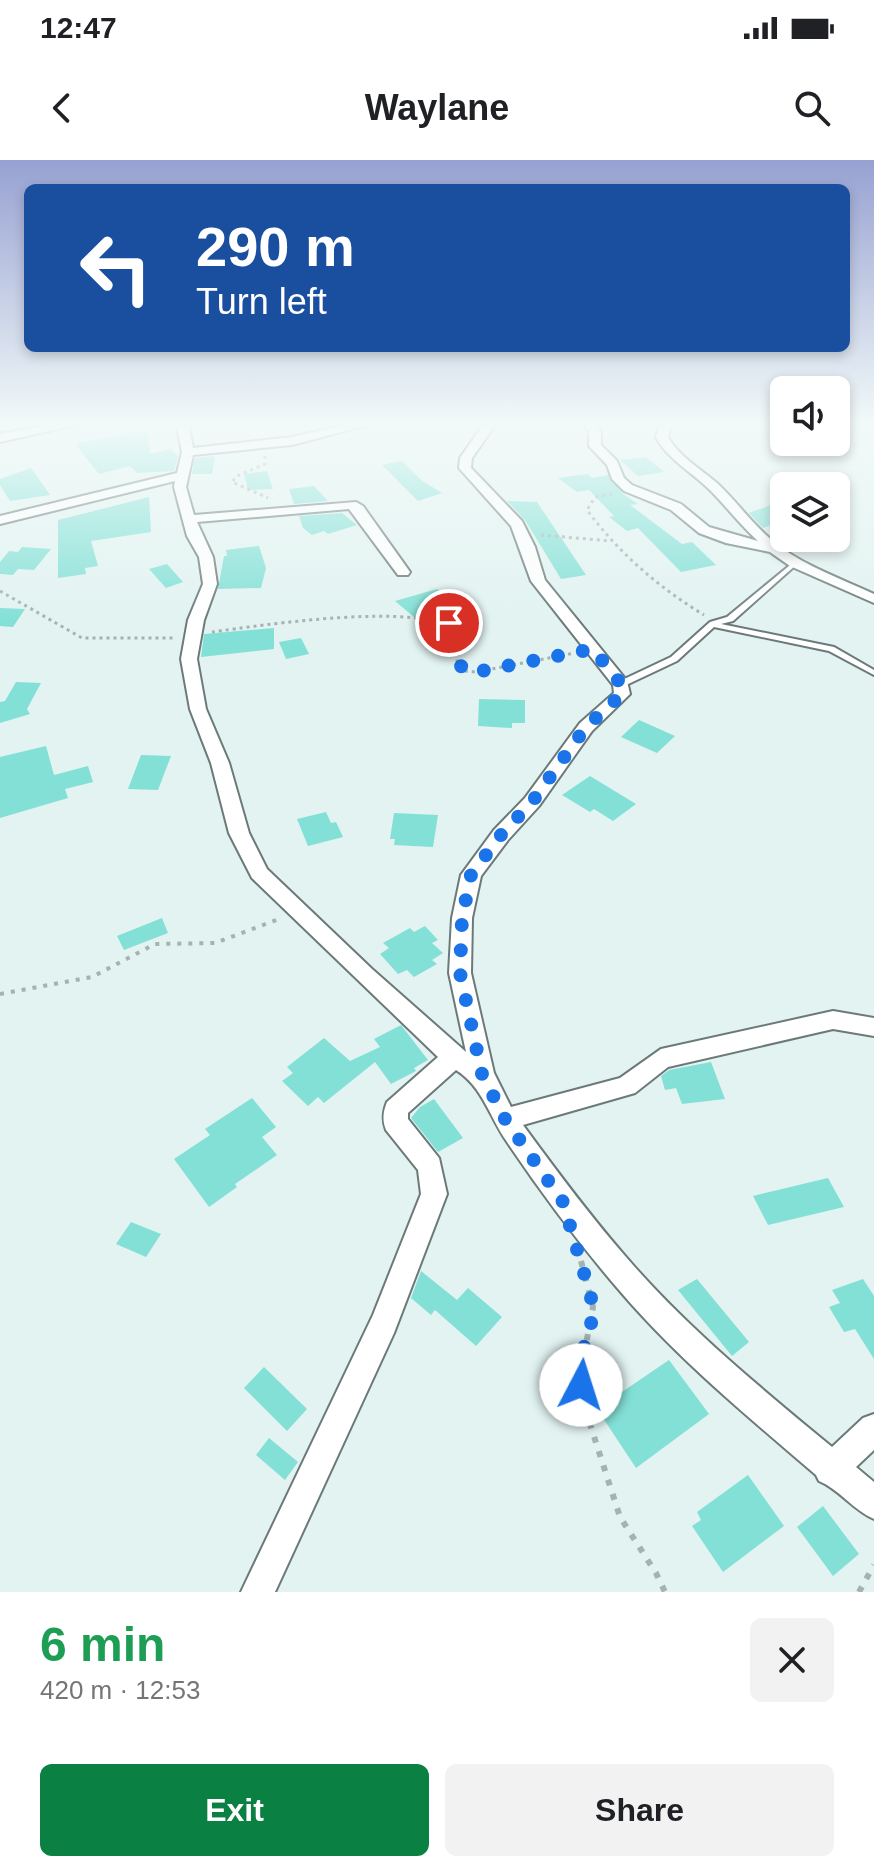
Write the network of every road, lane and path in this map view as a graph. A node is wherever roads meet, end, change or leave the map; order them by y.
1 (127, 489) edge
2 (181, 489) edge
3 (249, 489) edge
4 (482, 489) edge
5 (625, 489) edge
6 (630, 489) edge
7 (716, 489) edge
8 (301, 509) junction
9 (189, 519) junction
10 (0, 520) edge
11 (522, 533) junction
12 (612, 541) junction
13 (770, 545) edge
14 (770, 548) edge
15 (778, 552) edge
16 (795, 563) junction
17 (403, 572) dead end
18 (0, 591) edge
19 (874, 599) edge
20 (730, 619) junction
21 (713, 624) junction
22 (194, 635) junction
23 (593, 649) junction
24 (874, 673) edge
25 (621, 684) junction
26 (295, 912) junction
27 (0, 994) edge
28 (874, 1027) edge
29 (454, 1057) junction
30 (482, 1074) junction
31 (505, 1119) junction
32 (579, 1256) dead end
33 (874, 1429) edge
34 (830, 1470) junction
35 (874, 1503) edge
36 (874, 1565) edge
37 (258, 1592) edge
38 (665, 1592) edge
39 (859, 1592) edge

1 - 10 street
2 - 9 street
3 - 8 path
4 - 11 street
5 - 12 path
6 - 14 street
7 - 13 street
8 - 9 street
8 - 17 street
9 - 22 street
11 - 12 path
11 - 23 street
12 - 20 path
15 - 16 street
16 - 19 street
16 - 20 lane
18 - 22 path
20 - 21 lane
21 - 24 lane
21 - 25 lane
22 - 23 path
22 - 26 street
23 - 25 street
25 - 30 street
26 - 27 path
26 - 29 street
28 - 31 street
29 - 30 street
29 - 37 street
30 - 31 street
31 - 34 street
32 - 38 path
33 - 34 street
34 - 35 street
36 - 39 path

